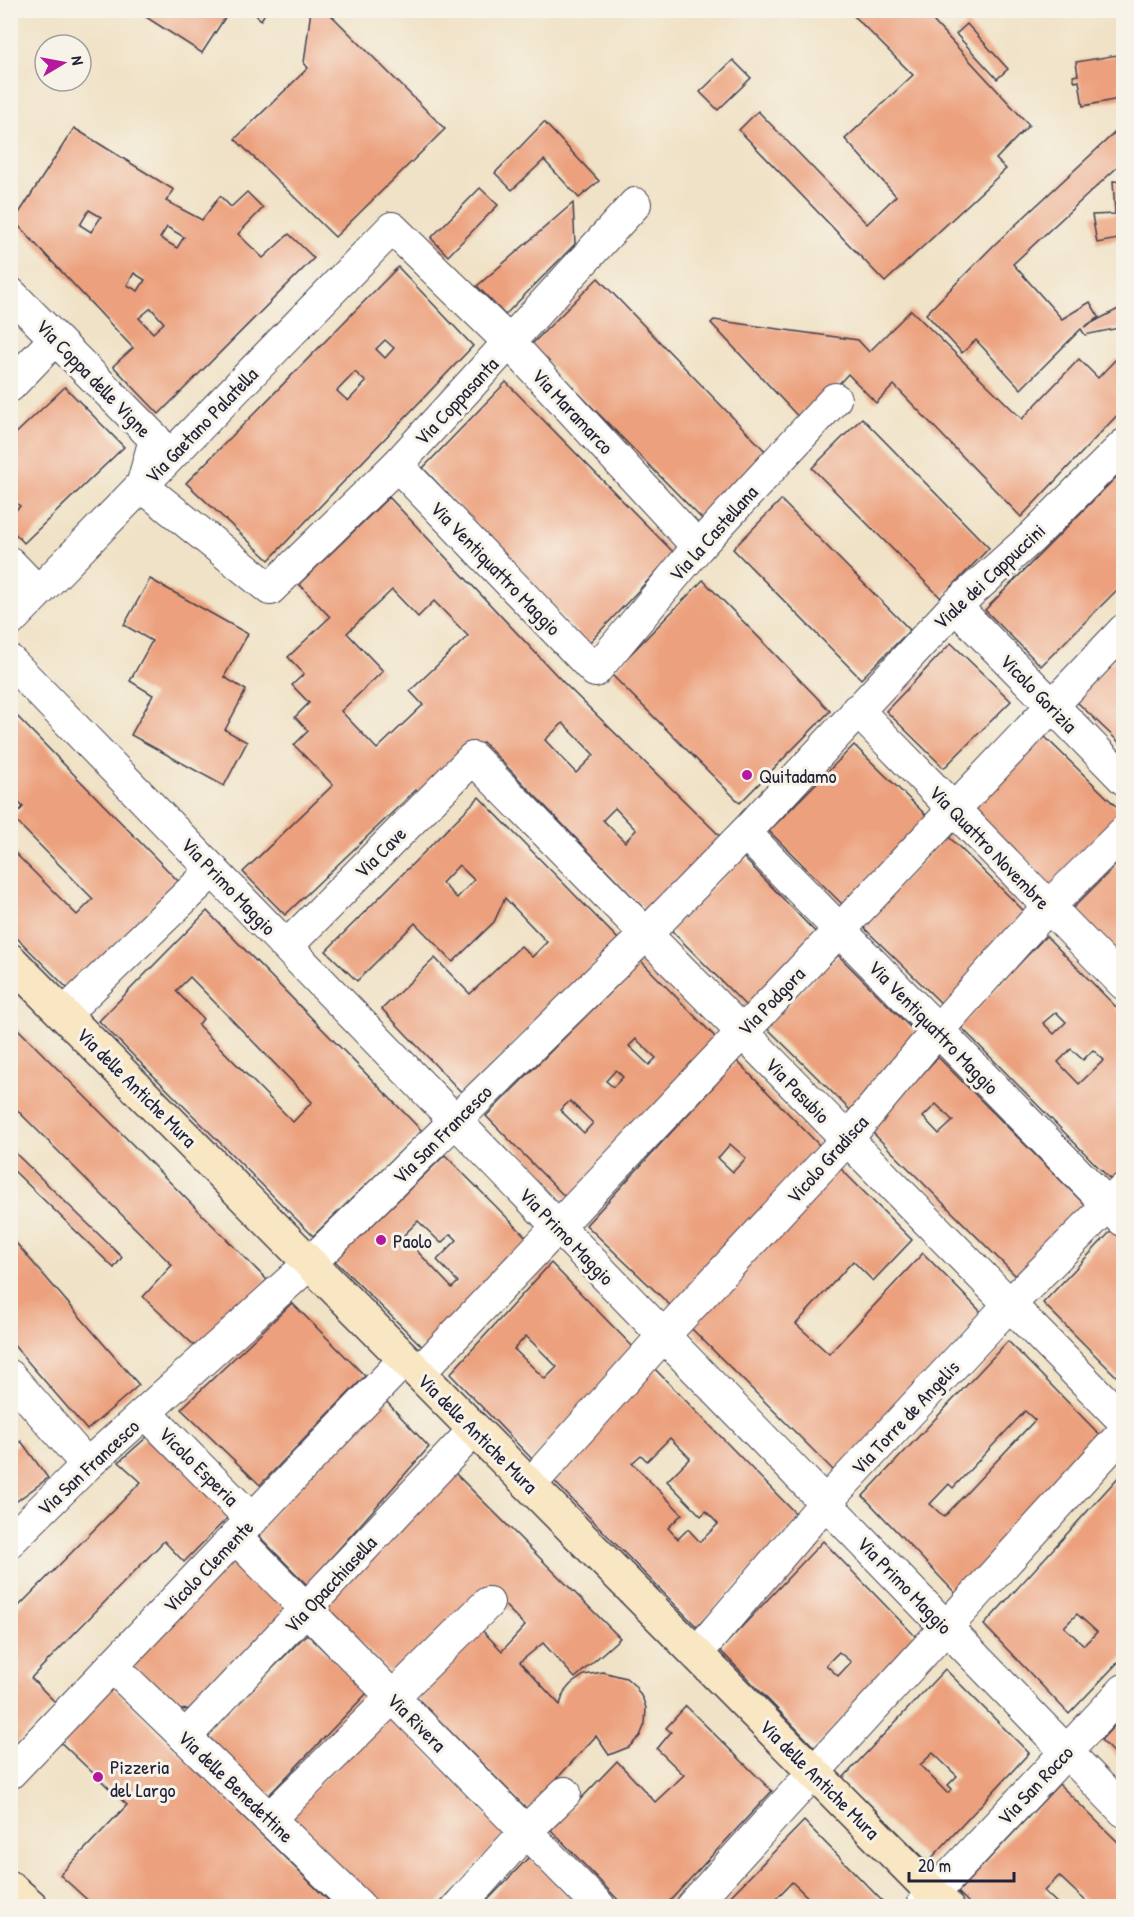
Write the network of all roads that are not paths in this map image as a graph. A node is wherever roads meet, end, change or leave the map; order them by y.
1 (635, 204) dead end
2 (392, 228) joint
3 (10, 293) edge
4 (54, 339) junction
5 (510, 343) junction
6 (10, 386) edge
7 (835, 399) dead end
8 (1124, 445) edge
9 (397, 465) junction
10 (142, 486) junction
11 (698, 547) junction
12 (10, 562) edge
13 (38, 592) junction
14 (955, 606) junction
15 (10, 621) edge
16 (1124, 630) edge
17 (10, 661) edge
18 (595, 671) joint
19 (1052, 706) junction
20 (857, 710) junction
21 (473, 758) joint
22 (1124, 779) edge
23 (954, 810) junction
24 (746, 832) junction
25 (1124, 832) edge
26 (213, 870) junction
27 (1048, 907) junction
28 (839, 930) junction
29 (646, 934) junction
30 (287, 946) junction
31 (10, 960) edge
32 (1124, 984) edge
33 (64, 1014) junction
34 (937, 1031) junction
35 (742, 1032) junction
36 (455, 1121) junction
37 (847, 1139) junction
38 (1118, 1205) edge
39 (558, 1226) junction
40 (310, 1263) junction
41 (1009, 1305) junction
42 (664, 1335) junction
43 (412, 1366) junction
44 (10, 1376) edge
45 (146, 1413) junction
46 (1124, 1421) edge
47 (475, 1429) junction
48 (1124, 1432) edge
49 (87, 1465) junction
50 (530, 1485) junction
51 (825, 1503) junction
52 (243, 1529) junction
53 (10, 1541) edge
54 (488, 1603) dead end
55 (306, 1610) junction
56 (946, 1627) junction
57 (696, 1654) junction
58 (112, 1666) junction
59 (1124, 1690) edge
60 (392, 1696) junction
61 (185, 1737) junction
62 (1066, 1752) junction
63 (10, 1773) edge
64 (815, 1773) junction
65 (565, 1793) dead end
66 (1124, 1810) edge
67 (269, 1819) junction
68 (525, 1832) junction
69 (10, 1888) edge
70 (934, 1902) edge
71 (31, 1906) edge
72 (359, 1906) edge
73 (459, 1906) edge
74 (599, 1906) edge
75 (692, 1906) edge

1 - 5 street, Via Coppasanta
2 - 5 street, Via Maramarco
2 - 10 street, Via Gaetano Palatella
3 - 4 street, Via Coppa delle Vigne
4 - 6 street
4 - 10 street, Via Coppa delle Vigne
5 - 9 street, Via Coppasanta
5 - 11 street, Via Maramarco
7 - 11 street, Via la Castellana
8 - 14 street, Viale dei Cappuccini
9 - 10 street, Via Coppasanta
9 - 18 street, Via Ventiquattro Maggio
10 - 13 street, Via Gaetano Palatella
11 - 18 street, Via la Castellana
12 - 13 street
13 - 15 street, Via Gaetano Palatella
14 - 19 street, Vicolo Gorizia
14 - 20 street, Viale dei Cappuccini
16 - 19 street, Via Podgora
17 - 26 street, Via Primo Maggio
19 - 22 street, Vicolo Gorizia
19 - 23 street, Via Podgora
20 - 23 street, Via Quattro Novembre
20 - 24 street, Via San Francesco
21 - 29 street, Via Pasubio
21 - 30 street, Via Cave
23 - 27 street, Via Quattro Novembre
23 - 28 street, Via Podgora
24 - 28 street, Via Ventiquattro Maggio
24 - 29 street, Via San Francesco
25 - 27 street, Vicolo Gradisca
26 - 30 street, Via Primo Maggio
26 - 33 street
27 - 32 street, Via Quattro Novembre
27 - 34 street, Vicolo Gradisca
28 - 34 street, Via Ventiquattro Maggio
28 - 35 street, Via Podgora
29 - 35 street, Via Pasubio
29 - 36 street, Via San Francesco
30 - 36 street, Via Primo Maggio
31 - 33 main road, Via delle Antiche Mura
33 - 40 main road, Via delle Antiche Mura
34 - 37 street, Vicolo Gradisca
34 - 38 street, Via Ventiquattro Maggio
35 - 37 street, Via Pasubio
35 - 39 street, Via Podgora
36 - 39 street, Via Primo Maggio
36 - 40 street, Via San Francesco
37 - 41 street, Via Pasubio
37 - 42 street, Vicolo Gradisca
38 - 41 street, Via Torre de Angelis
39 - 42 street, Via Primo Maggio
39 - 43 street, Via Podgora
40 - 43 main road, Via delle Antiche Mura
40 - 45 street, Via San Francesco
41 - 46 street, Via Pasubio
41 - 51 street, Via Torre de Angelis
42 - 50 street, Vicolo Gradisca
42 - 51 street, Via Primo Maggio
43 - 47 main road, Via delle Antiche Mura
43 - 52 street, Vicolo Clemente
44 - 49 street
45 - 49 street, Via San Francesco
45 - 52 street, Vicolo Esperia
47 - 50 main road, Via delle Antiche Mura
47 - 55 street, Via Opacchiasella
48 - 56 street
49 - 53 street, Via San Francesco
50 - 57 main road, Via delle Antiche Mura
51 - 56 street, Via Primo Maggio
51 - 57 street, Via Torre de Angelis
52 - 55 street, Via Rivera
52 - 58 street, Vicolo Clemente
54 - 60 street
55 - 60 street, Via Rivera
55 - 61 street, Via Opacchiasella
56 - 62 street, Via Primo Maggio
56 - 64 street
57 - 64 main road, Via delle Antiche Mura
58 - 61 street, Via delle Benedettine
58 - 63 street, Vicolo Clemente
59 - 62 street, Via San Rocco
60 - 67 street
60 - 68 street, Via Rivera
61 - 67 street, Via delle Benedettine
62 - 66 street, Via Primo Maggio
62 - 70 street, Via San Rocco
64 - 70 main road, Via delle Antiche Mura
64 - 75 street
65 - 68 street
67 - 72 street, Via delle Benedettine
68 - 73 street
68 - 74 street, Via Rivera
69 - 71 main road

